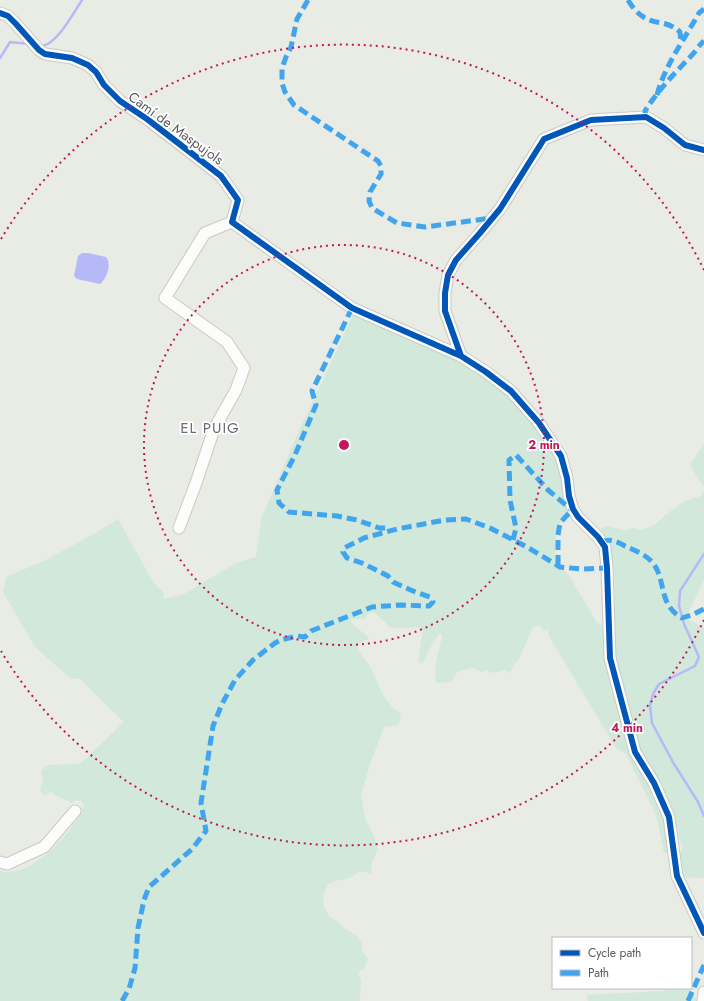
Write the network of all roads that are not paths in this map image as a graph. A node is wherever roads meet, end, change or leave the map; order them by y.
1 (0, 13) edge
2 (704, 150) edge
3 (232, 222) junction
4 (461, 356) junction
5 (179, 528) dead end
6 (75, 811) dead end
7 (0, 862) edge
8 (704, 933) edge
9 (704, 992) edge
10 (703, 1001) edge

1 - 3 street, Camí de Maspujols
2 - 4 street
3 - 4 street
3 - 5 street
4 - 8 street
6 - 7 street
9 - 10 street

